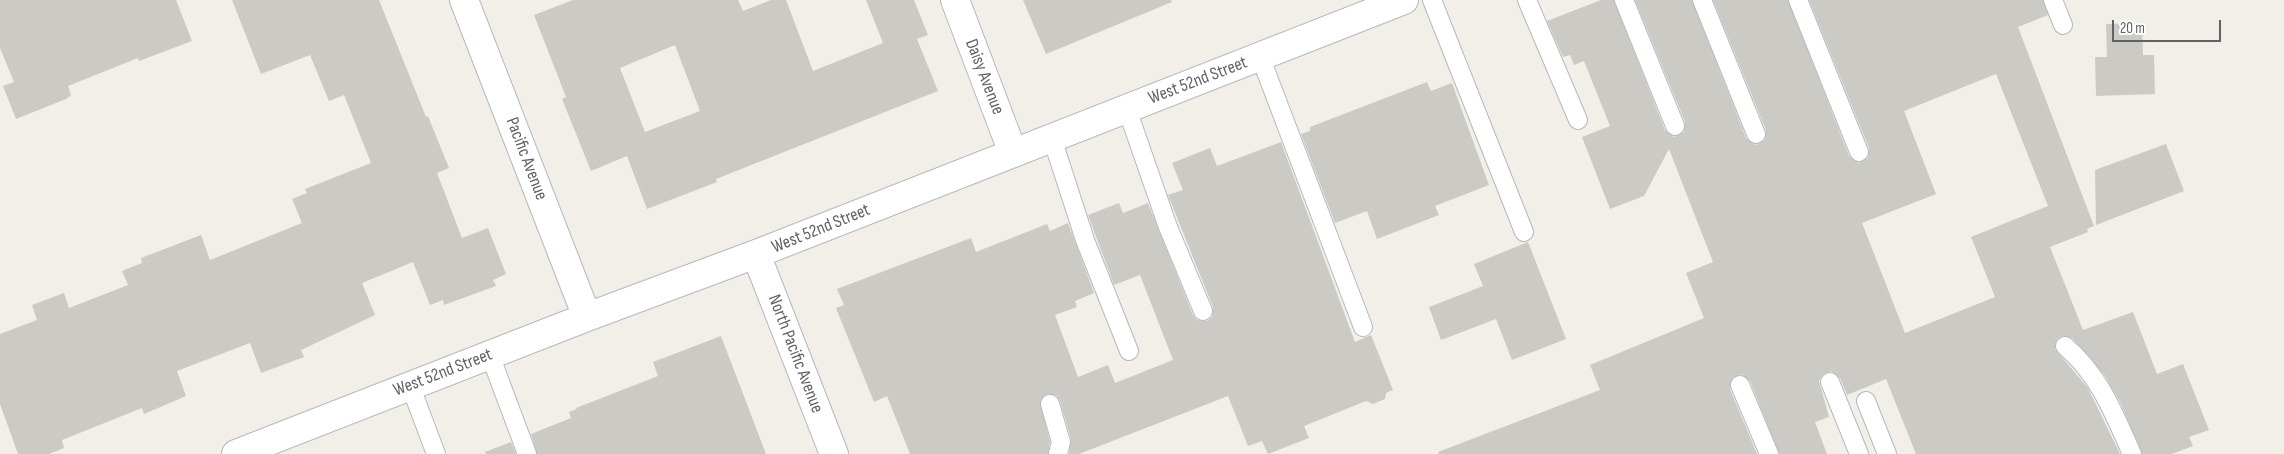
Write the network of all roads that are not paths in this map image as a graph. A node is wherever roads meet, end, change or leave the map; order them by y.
1 (464, 0) edge
2 (955, 0) edge
3 (1404, 0) edge
4 (1432, 0) edge
5 (1527, 0) edge
6 (1624, 0) edge
7 (1702, 0) edge
8 (1798, 0) edge
9 (2053, 0) edge
10 (2063, 25) dead end
11 (1260, 56) junction
12 (1127, 109) junction
13 (1578, 120) dead end
14 (1675, 126) dead end
15 (1756, 134) dead end
16 (1052, 138) junction
17 (1859, 152) dead end
18 (1013, 153) junction
19 (1524, 232) dead end
20 (756, 254) junction
21 (1203, 311) dead end
22 (587, 317) junction
23 (1364, 328) dead end
24 (2064, 346) dead end
25 (1129, 352) dead end
26 (490, 355) junction
27 (1830, 382) dead end
28 (410, 385) junction
29 (1740, 385) dead end
30 (1866, 400) dead end
31 (1050, 404) dead end
32 (236, 454) edge
33 (436, 454) edge
34 (527, 454) edge
35 (834, 454) edge
36 (1058, 454) edge
37 (1769, 454) edge
38 (1859, 454) edge
39 (1888, 454) edge
40 (2132, 454) edge

1 - 22 street, Pacific Avenue
2 - 18 street, Daisy Avenue
3 - 11 street, West 52nd Street
4 - 19 lane
5 - 13 lane
6 - 14 lane
7 - 15 lane
8 - 17 lane
9 - 10 lane
11 - 12 street, West 52nd Street
11 - 23 lane
12 - 16 street, West 52nd Street
12 - 21 lane
16 - 18 street, West 52nd Street
16 - 25 lane
18 - 20 street, West 52nd Street
20 - 22 street, West 52nd Street
20 - 35 street, North Pacific Avenue
22 - 26 street, West 52nd Street
24 - 40 lane
26 - 28 street, West 52nd Street
26 - 34 lane
27 - 38 lane
28 - 32 street, West 52nd Street
28 - 33 lane
29 - 37 lane
30 - 39 lane
31 - 36 lane

